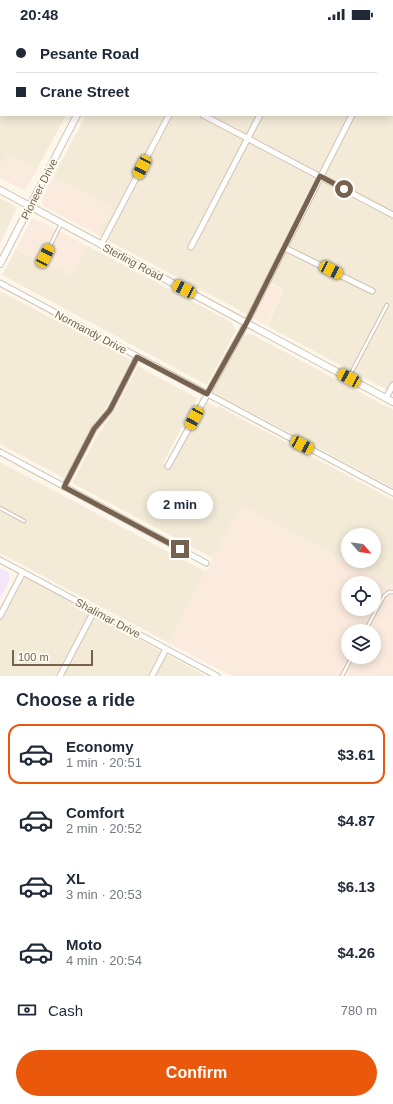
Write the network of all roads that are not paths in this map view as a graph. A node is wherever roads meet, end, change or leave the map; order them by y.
1 (76, 116) edge
2 (168, 116) edge
3 (205, 116) edge
4 (260, 116) edge
5 (351, 116) edge
6 (248, 139) junction
7 (320, 176) junction
8 (0, 190) edge
9 (30, 206) junction
10 (393, 214) edge
11 (61, 224) junction
12 (101, 245) junction
13 (191, 247) dead end
14 (285, 248) junction
15 (45, 256) dead end
16 (0, 264) edge
17 (0, 283) edge
18 (372, 291) dead end
19 (387, 305) dead end
20 (247, 322) junction
21 (137, 357) junction
22 (349, 378) junction
23 (393, 385) edge
24 (207, 394) junction
25 (386, 398) junction
26 (393, 402) edge
27 (0, 452) edge
28 (168, 466) dead end
29 (64, 487) junction
30 (393, 493) edge
31 (0, 508) edge
32 (24, 521) dead end
33 (0, 560) edge
34 (206, 563) dead end
35 (23, 572) junction
36 (393, 592) edge
37 (94, 611) junction
38 (0, 616) edge
39 (369, 624) edge
40 (166, 649) junction
41 (348, 664) edge
42 (60, 676) edge
43 (152, 676) edge
44 (217, 676) edge
45 (342, 676) edge

1 - 9 street, Pioneer Drive
2 - 12 street
3 - 6 street
4 - 6 street
5 - 7 street
6 - 7 street
6 - 13 street
7 - 10 street
7 - 14 street
8 - 9 street, Sterling Road
9 - 11 street, Sterling Road
9 - 16 street, Pioneer Drive
11 - 12 street, Sterling Road
11 - 15 lane
12 - 20 street, Sterling Road
14 - 18 street
14 - 20 street
17 - 21 street, Normandy Drive
19 - 22 lane
20 - 22 street, Sterling Road
20 - 24 street
21 - 24 street, Normandy Drive
21 - 29 street
22 - 25 street, Sterling Road
23 - 25 street
24 - 28 street
24 - 30 street, Normandy Drive
25 - 26 street, Sterling Road
27 - 29 street
29 - 34 street
31 - 32 lane
33 - 35 street, Shalimar Drive
35 - 37 street, Shalimar Drive
35 - 38 street
36 - 39 lane
37 - 40 street, Shalimar Drive
37 - 42 street
40 - 43 street
40 - 44 street, Shalimar Drive
41 - 45 lane

